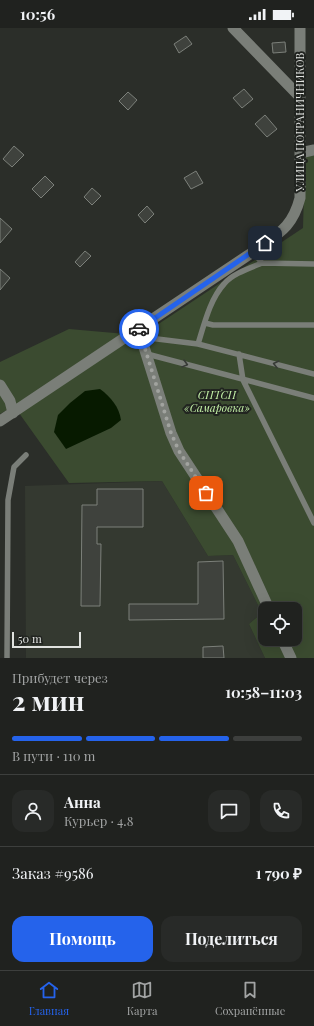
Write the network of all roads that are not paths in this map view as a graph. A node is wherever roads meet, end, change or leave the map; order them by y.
1 (233, 28) edge
2 (300, 28) edge
3 (300, 97) junction
4 (314, 150) edge
5 (300, 153) junction
6 (253, 252) junction
7 (262, 263) junction
8 (314, 264) edge
9 (205, 323) junction
10 (314, 325) edge
11 (140, 333) junction
12 (198, 344) junction
13 (147, 354) junction
14 (238, 354) junction
15 (314, 374) edge
16 (243, 380) junction
17 (0, 385) edge
18 (314, 398) edge
19 (13, 413) junction
20 (0, 422) edge
21 (26, 455) dead end
22 (311, 510) edge
23 (314, 523) edge
24 (266, 602) edge
25 (285, 646) edge
26 (7, 658) edge
27 (291, 658) edge

1 - 3 street
2 - 3 street, УЛИЦА ПОГРАНИЧНИКОВ
3 - 5 street, УЛИЦА ПОГРАНИЧНИКОВ
4 - 5 street
5 - 6 street, УЛИЦА ПОГРАНИЧНИКОВ
6 - 7 lane
6 - 11 street, УЛИЦА ПОГРАНИЧНИКОВ
7 - 8 lane
7 - 9 lane
9 - 10 lane
9 - 12 lane
11 - 12 lane
11 - 13 street
11 - 19 street, УЛИЦА ПОГРАНИЧНИКОВ
12 - 14 lane
13 -> 16 lane
13 - 24 street
15 -> 14 lane
14 - 16 lane
16 - 18 lane
16 - 22 lane
17 - 19 street
19 - 20 street, УЛИЦА ПОГРАНИЧНИКОВ
21 - 26 lane
22 - 23 lane
25 - 27 street

